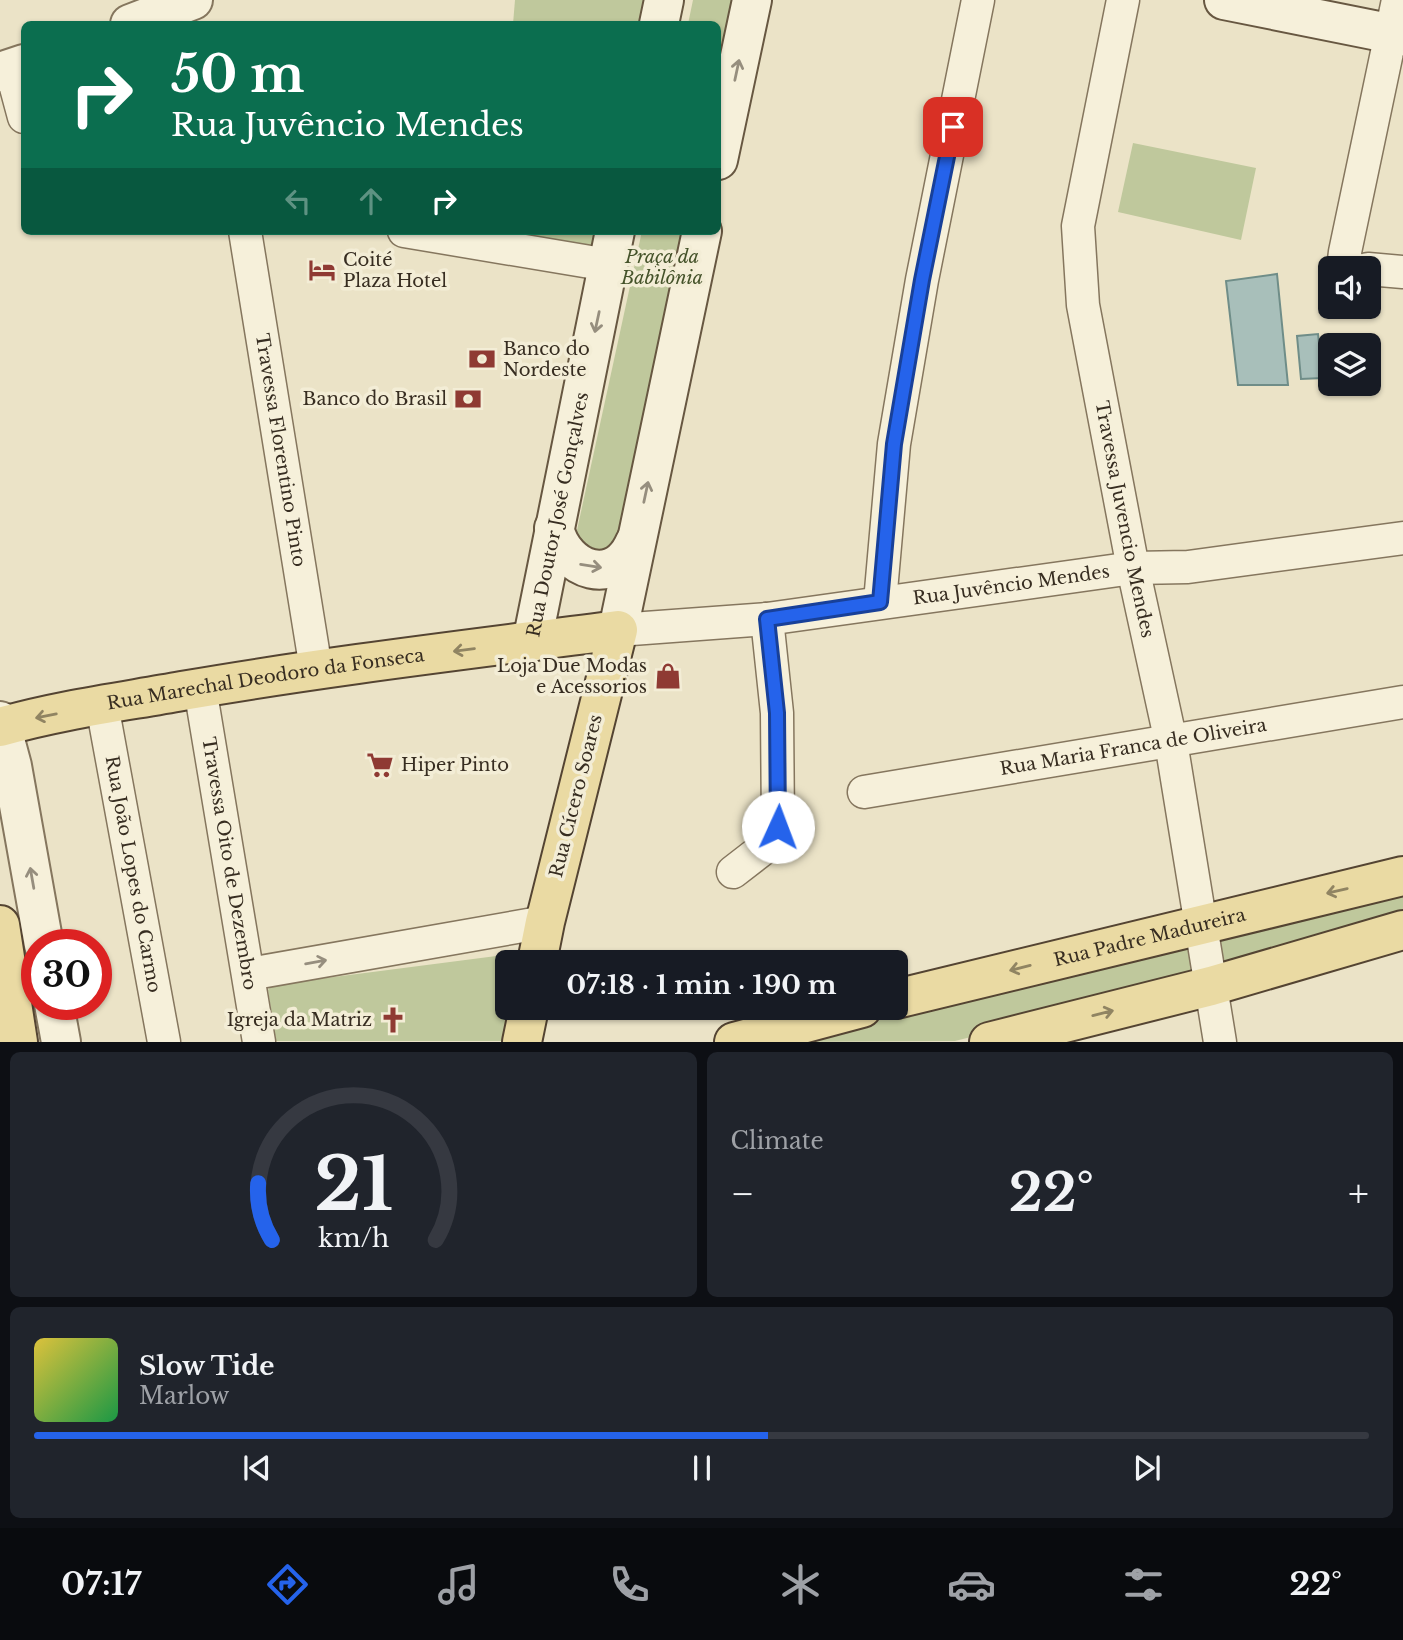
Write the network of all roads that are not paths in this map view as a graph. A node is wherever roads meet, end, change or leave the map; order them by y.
1 (193, 0) edge
2 (664, 0) edge
3 (752, 0) edge
4 (978, 0) edge
5 (1123, 0) edge
6 (1224, 0) edge
7 (138, 21) edge
8 (660, 21) edge
9 (1397, 23) edge
10 (12, 68) edge
11 (21, 105) edge
12 (721, 146) edge
13 (246, 235) edge
14 (453, 235) edge
15 (701, 235) edge
16 (612, 248) edge
17 (1344, 256) edge
18 (1381, 271) edge
19 (1403, 272) edge
20 (554, 528) junction
21 (1403, 538) edge
22 (635, 542) junction
23 (1133, 568) junction
24 (880, 602) junction
25 (767, 619) junction
26 (618, 630) junction
27 (532, 642) junction
28 (316, 669) junction
29 (200, 688) junction
30 (1403, 702) edge
31 (102, 705) junction
32 (0, 725) edge
33 (1171, 742) junction
34 (6, 767) edge
35 (864, 792) dead end
36 (733, 872) dead end
37 (1403, 876) edge
38 (545, 922) junction
39 (1200, 923) junction
40 (0, 925) edge
41 (41, 929) edge
42 (1403, 930) edge
43 (539, 950) edge
44 (249, 974) junction
45 (1211, 986) junction
46 (908, 996) edge
47 (57, 1020) edge
48 (526, 1020) edge
49 (815, 1020) edge
50 (18, 1041) edge
51 (61, 1041) edge
52 (164, 1041) edge
53 (259, 1041) edge
54 (522, 1041) edge
55 (734, 1041) edge
56 (989, 1041) edge
57 (1220, 1041) edge

1 - 7 main road
2 - 8 main road
12 -> 3 main road
4 - 24 street
5 - 23 street, Travessa Juvencio Mendes
6 - 9 main road
9 - 17 street
10 - 11 street
13 - 28 street, Travessa Florentino Pinto
14 - 16 street
22 -> 15 main road
16 -> 20 main road, Rua Doutor José Gonçalves
18 - 19 street
20 -> 22 main road
20 - 27 main road, Rua Doutor José Gonçalves
21 - 23 street, Rua Juvêncio Mendes
22 - 26 main road
23 - 24 street, Rua Juvêncio Mendes
23 - 33 street, Travessa Juvencio Mendes
24 - 25 street, Rua Juvêncio Mendes
25 - 26 street, Rua Juvêncio Mendes
25 - 36 street
26 - 27 main road, Rua Doutor José Gonçalves
26 - 38 main road, Rua Cícero Soares
27 -> 28 main road, Rua Marechal Deodoro da Fonseca
28 - 29 main road, Rua Marechal Deodoro da Fonseca
29 - 31 main road, Rua Marechal Deodoro da Fonseca
29 - 44 street, Travessa Oito de Dezembro
30 - 33 street, Rua Maria Franca de Oliveira
31 -> 32 main road, Rua Marechal Deodoro da Fonseca
31 - 52 street, Rua João Lopes do Carmo
32 - 34 main road
33 - 35 street, Rua Maria Franca de Oliveira
33 - 39 street, Travessa Juvencio Mendes
41 -> 34 main road
37 -> 39 main road, Rua Padre Madureira
38 - 43 main road, Rua Cícero Soares
44 -> 38 street
39 - 45 street, Travessa Juvencio Mendes
39 -> 46 main road, Rua Padre Madureira
40 - 50 main road
42 - 45 main road
44 - 53 street, Travessa Oito de Dezembro
56 -> 45 main road
45 - 57 street, Travessa Juvencio Mendes
47 - 51 main road
48 - 54 main road
49 - 55 main road

